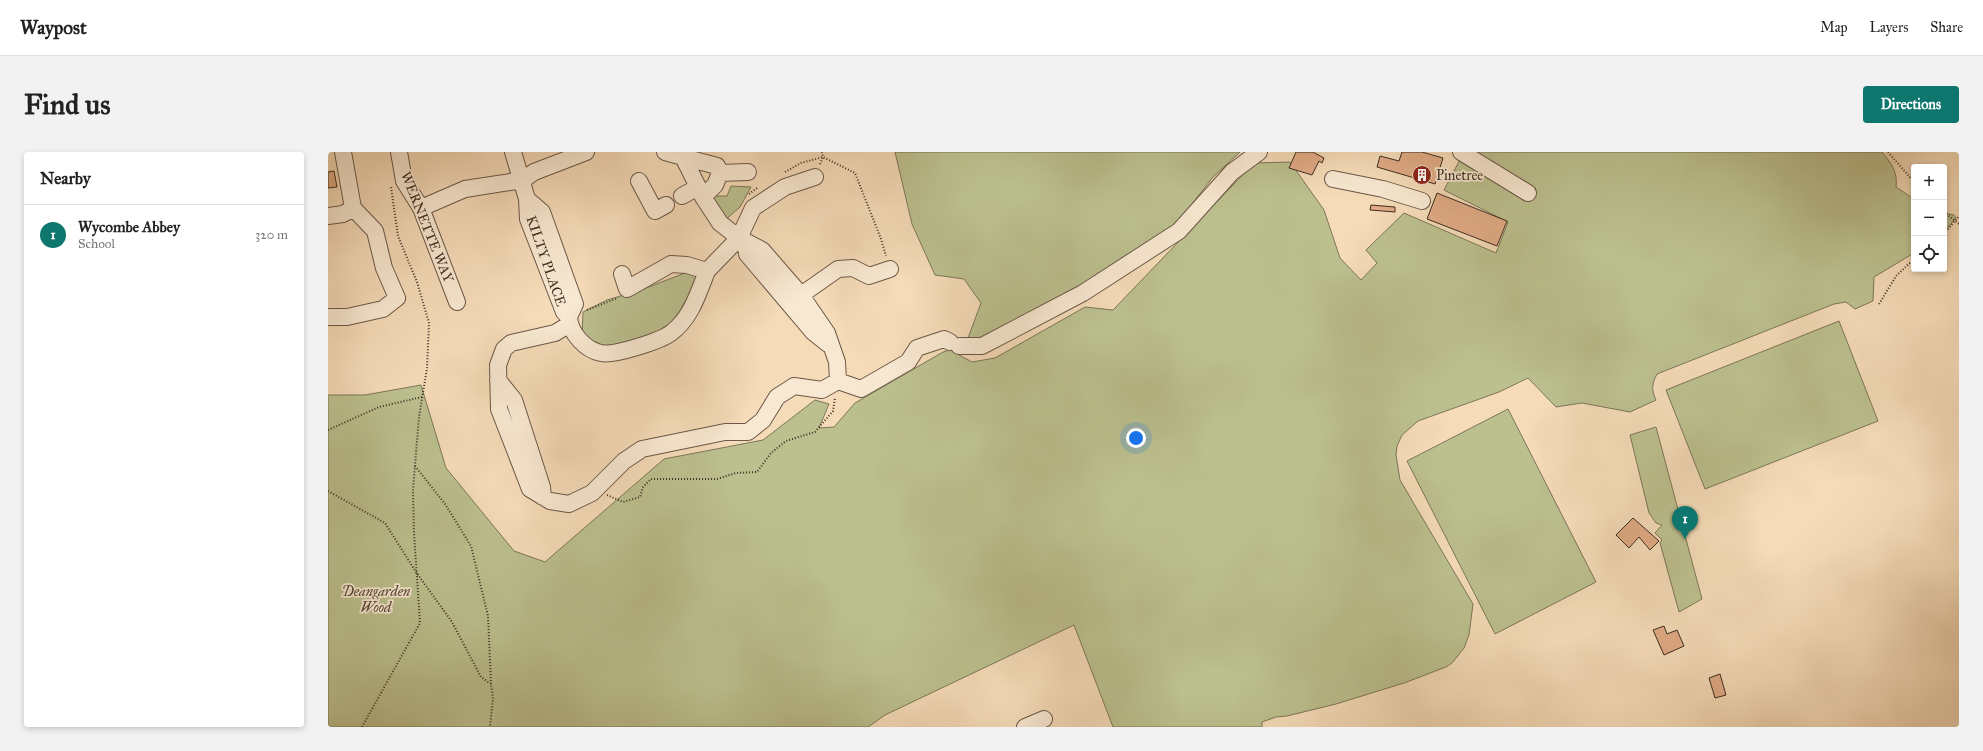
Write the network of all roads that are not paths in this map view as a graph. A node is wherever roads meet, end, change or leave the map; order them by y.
1 (343, 152) edge
2 (399, 152) edge
3 (513, 152) edge
4 (586, 152) edge
5 (665, 152) edge
6 (1259, 152) edge
7 (1461, 152) edge
8 (688, 156) edge
9 (748, 172) dead end
10 (720, 173) junction
11 (815, 177) dead end
12 (1333, 179) dead end
13 (523, 180) junction
14 (639, 181) dead end
15 (700, 192) junction
16 (1528, 193) dead end
17 (682, 196) dead end
18 (1422, 201) dead end
19 (666, 205) dead end
20 (353, 208) junction
21 (421, 208) junction
22 (328, 216) edge
23 (742, 240) junction
24 (890, 269) road end
25 (707, 271) junction
26 (625, 282) road end
27 (801, 295) junction
28 (457, 302) dead end
29 (328, 317) edge
30 (570, 321) junction
31 (832, 347) junction
32 (838, 381) junction
33 (1044, 719) dead end
34 (1026, 727) edge

1 - 20 street
2 - 21 street, WERNETTE WAY
3 - 13 street, KILTY PLACE
4 - 13 street
5 - 8 street
6 - 32 street
7 - 16 street
8 - 10 street
8 - 15 street
9 - 10 street
10 - 15 street
11 - 23 street
12 - 18 street
13 - 21 street
13 - 30 street, KILTY PLACE
14 - 19 street
15 - 17 street
15 - 23 street
20 - 22 street
20 - 29 street
21 - 28 street, WERNETTE WAY
23 - 25 street
23 - 27 street
23 - 31 street
24 - 27 street
25 - 26 street
25 - 30 street, KILTY PLACE
27 - 31 street
30 - 32 street
31 - 32 street
33 - 34 street

